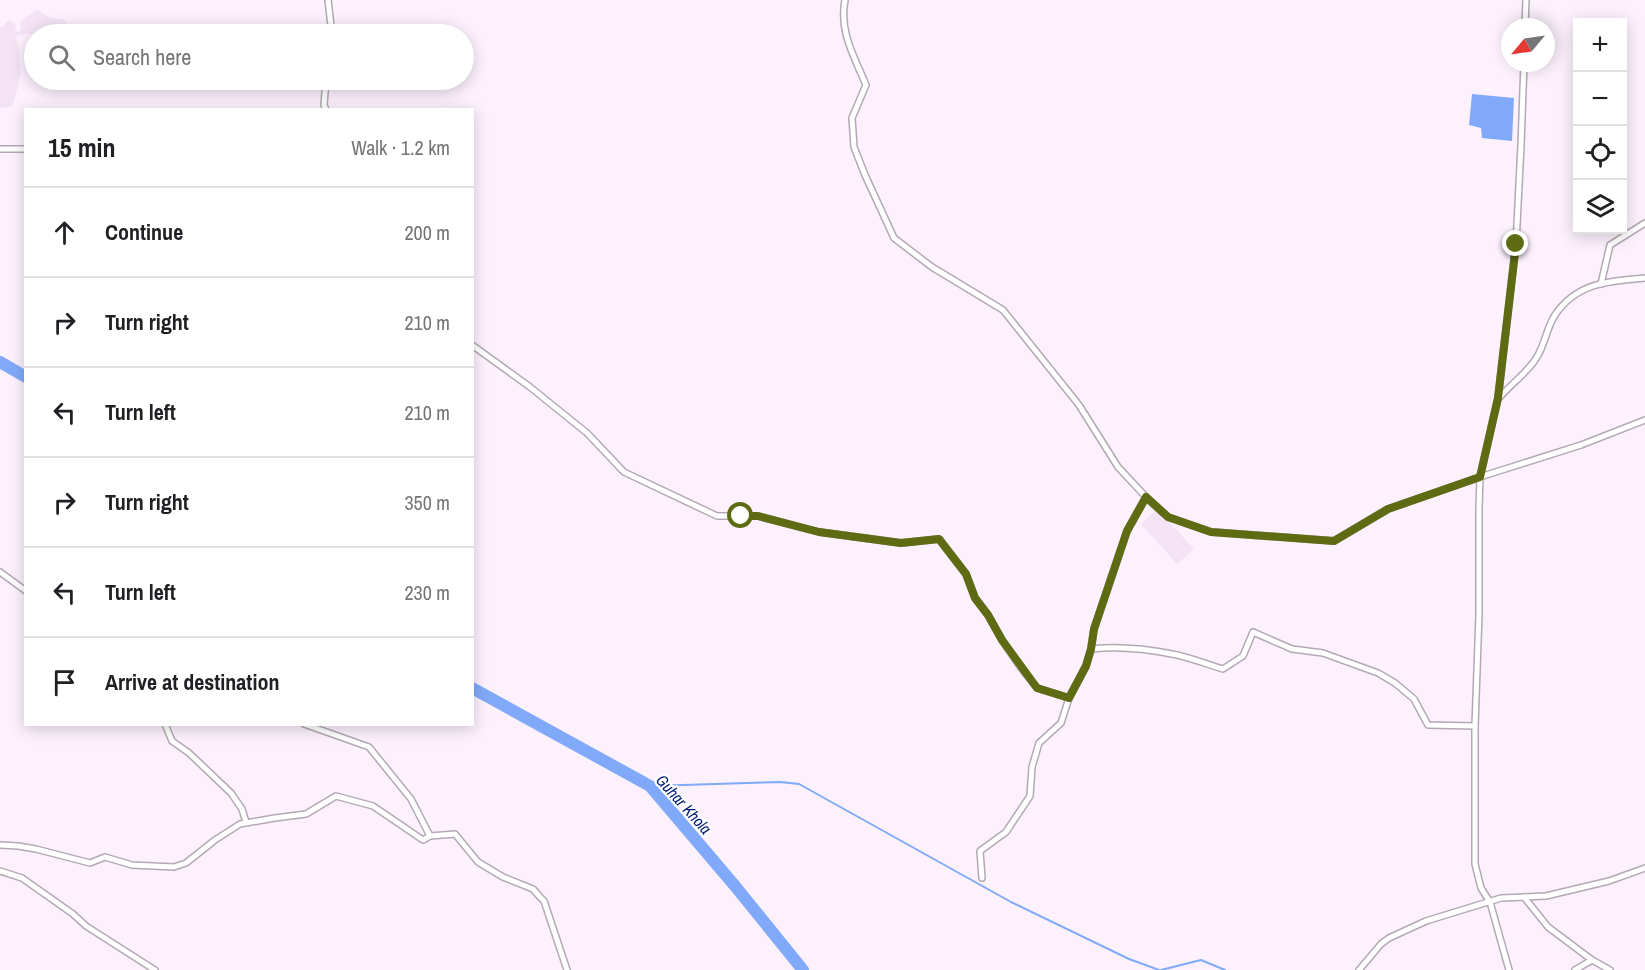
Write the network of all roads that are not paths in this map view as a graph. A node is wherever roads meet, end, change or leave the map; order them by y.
1 (328, 0) edge
2 (845, 0) edge
3 (1526, 0) edge
4 (1525, 18) edge
5 (331, 24) edge
6 (1524, 72) edge
7 (325, 90) edge
8 (325, 108) edge
9 (0, 149) edge
10 (24, 149) edge
11 (1645, 223) edge
12 (1645, 278) edge
13 (1600, 284) junction
14 (474, 346) edge
15 (1498, 398) junction
16 (1645, 420) edge
17 (1480, 477) junction
18 (1146, 497) junction
19 (0, 572) edge
20 (24, 590) edge
21 (1091, 649) junction
22 (1069, 698) junction
23 (166, 726) edge
24 (310, 726) edge
25 (1476, 726) junction
26 (246, 822) junction
27 (430, 836) junction
28 (0, 845) edge
29 (1645, 868) edge
30 (0, 871) edge
31 (982, 878) dead end
32 (1524, 897) junction
33 (1490, 902) junction
34 (1592, 960) junction
35 (155, 970) edge
36 (567, 970) edge
37 (1359, 970) edge
38 (1509, 970) edge
39 (1575, 970) edge
40 (1610, 970) edge

1 - 5 street
2 - 18 street
3 - 4 street
6 - 15 street
7 - 8 street
9 - 10 street
11 - 13 street
12 - 13 street
13 - 15 street
14 - 22 street
15 - 17 street
16 - 17 street
17 - 18 street
17 - 25 street
18 - 21 street
19 - 20 street
21 - 22 street
21 - 25 street
22 - 31 street
23 - 26 street
24 - 27 street
25 - 33 street
26 - 27 street
26 - 28 street
27 - 36 street
29 - 32 street
30 - 35 street
32 - 33 street
32 - 34 street
33 - 37 street
33 - 38 street
34 - 39 street
34 - 40 street

